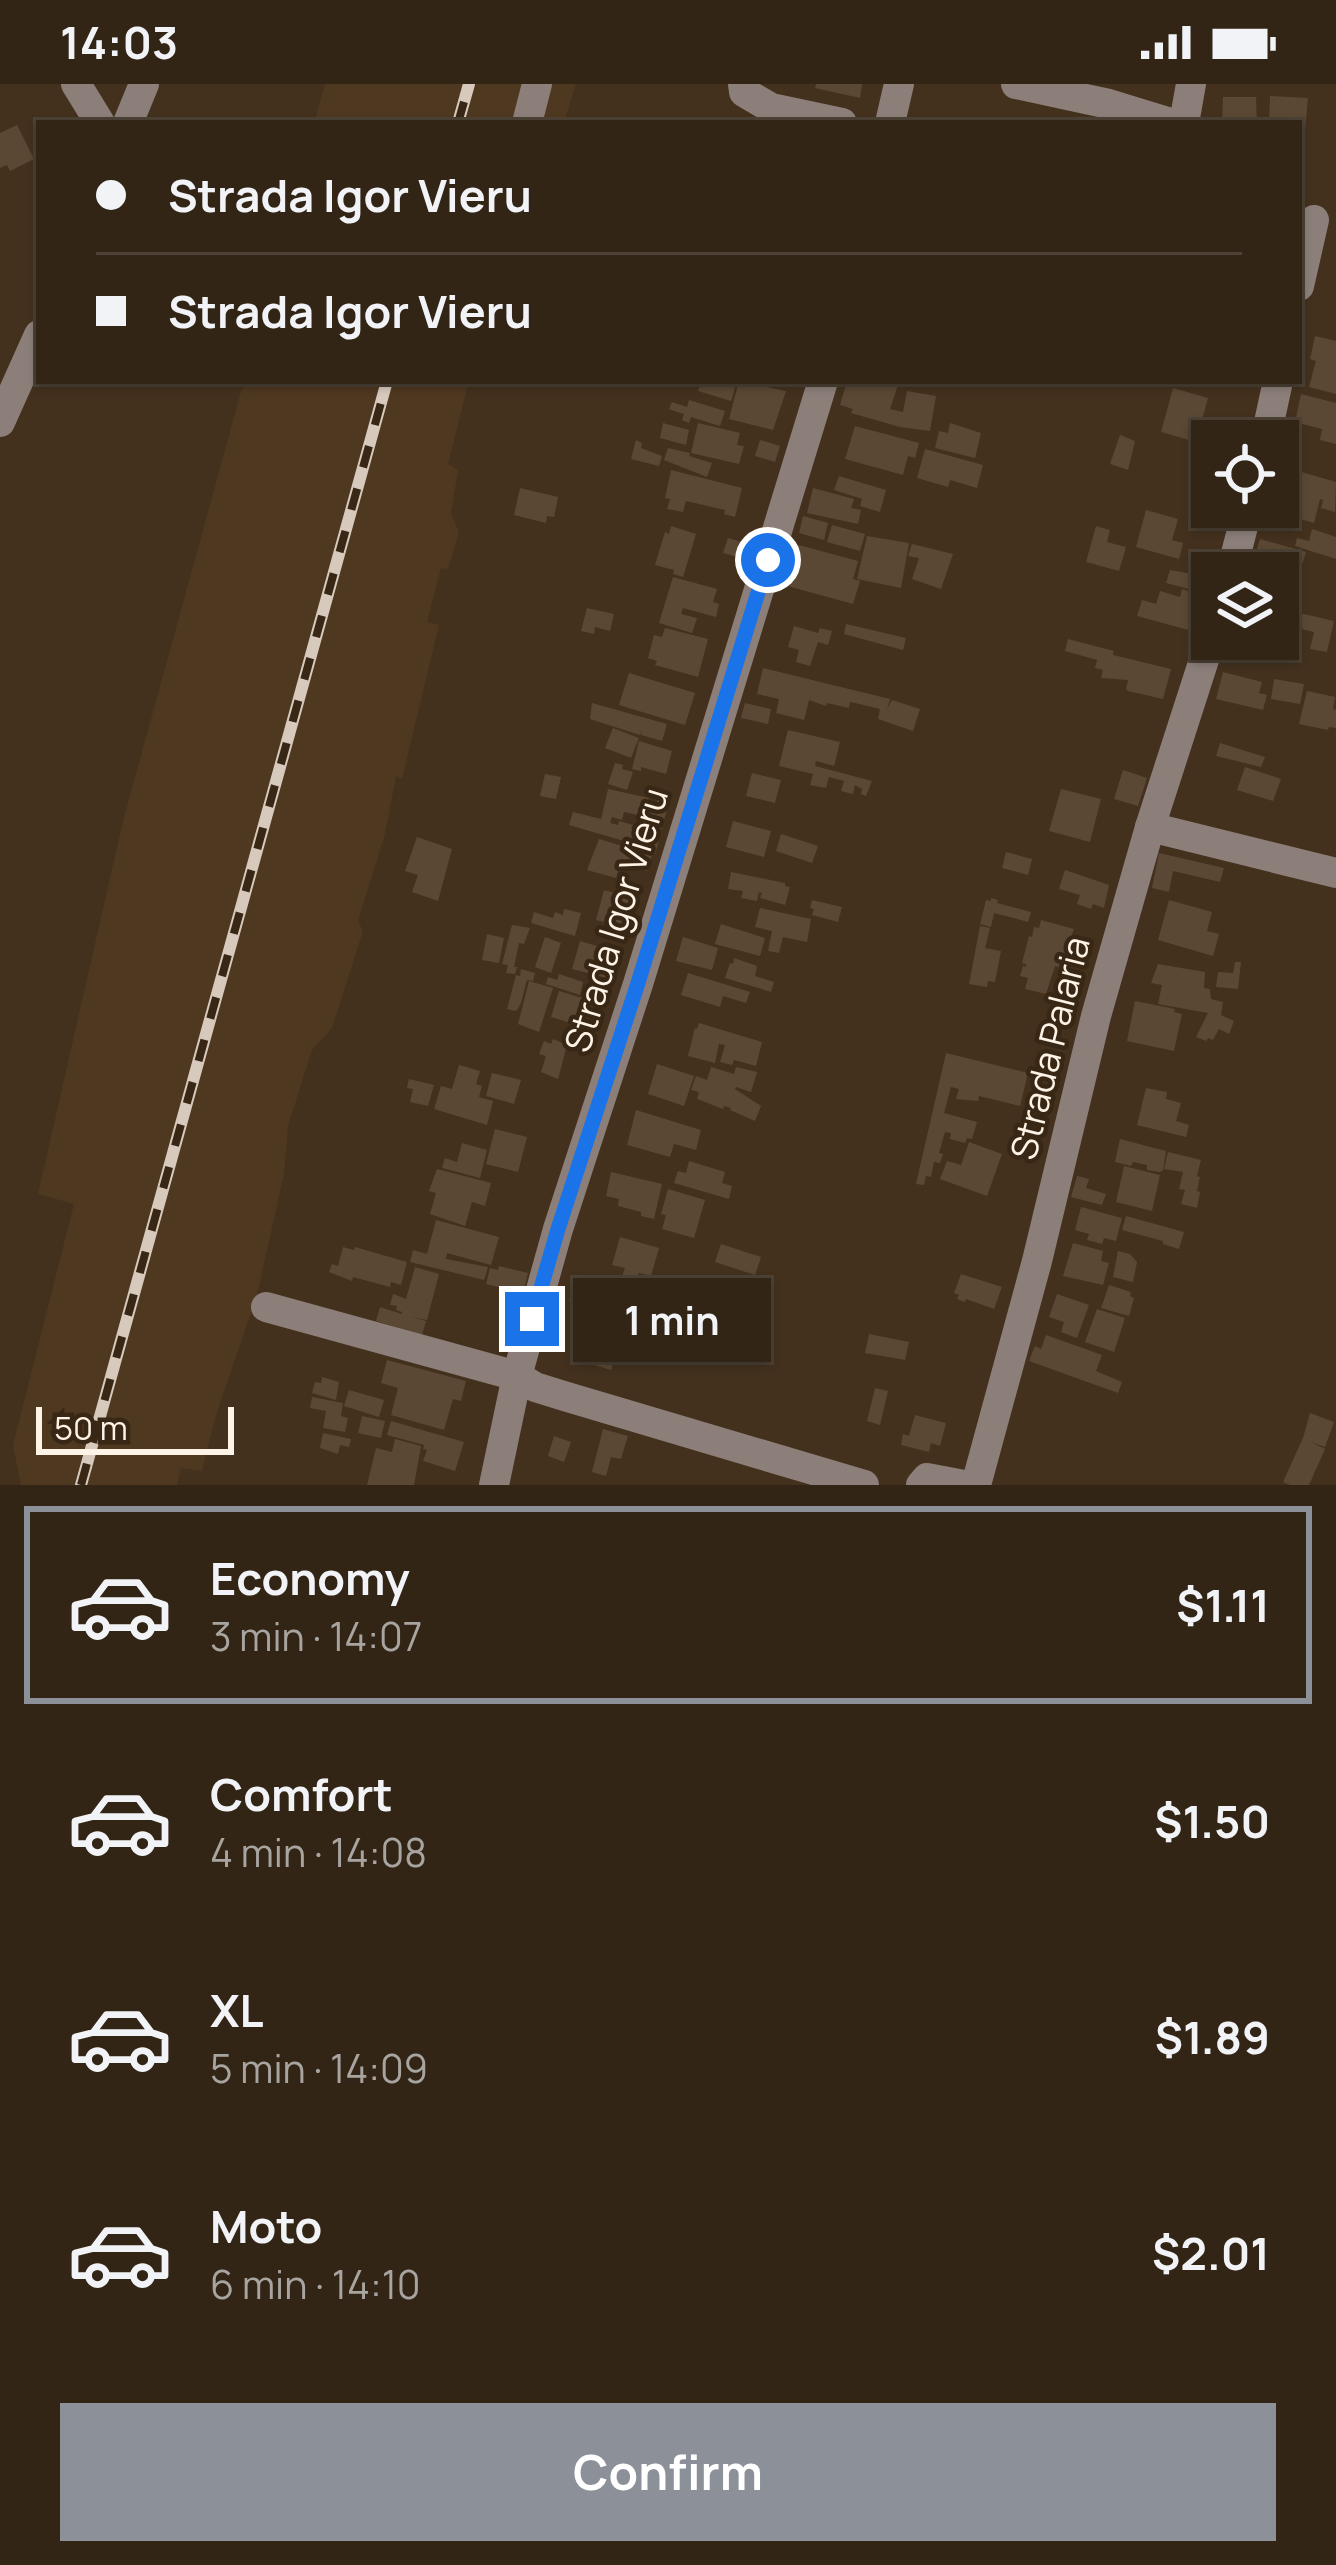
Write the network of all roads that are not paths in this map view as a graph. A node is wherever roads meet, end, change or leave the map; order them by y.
1 (76, 84) edge
2 (144, 84) edge
3 (537, 84) edge
4 (742, 84) edge
5 (899, 84) edge
6 (1016, 84) edge
7 (1191, 84) edge
8 (98, 120) edge
9 (129, 120) edge
10 (527, 120) edge
11 (828, 120) edge
12 (891, 120) edge
13 (1162, 120) edge
14 (1185, 120) edge
15 (1316, 220) edge
16 (1302, 274) edge
17 (36, 341) edge
18 (822, 384) edge
19 (1277, 384) edge
20 (1270, 420) edge
21 (0, 422) edge
22 (1204, 660) edge
23 (1150, 827) junction
24 (1336, 872) edge
25 (266, 1307) dead end
26 (517, 1376) junction
27 (494, 1485) edge
28 (864, 1485) edge
29 (921, 1485) edge
30 (964, 1485) edge
31 (976, 1485) edge

1 - 8 street
2 - 9 street
3 - 10 street
4 - 11 street
5 - 12 street
6 - 13 street
7 - 14 street
15 - 16 street
17 - 21 street
18 - 26 street, Strada Igor Vieru
19 - 20 street
22 - 23 street, Strada Palaria
23 - 24 street
23 - 31 street, Strada Palaria
25 - 26 street
26 - 27 street, Strada Igor Vieru
26 - 28 street
29 - 30 street

